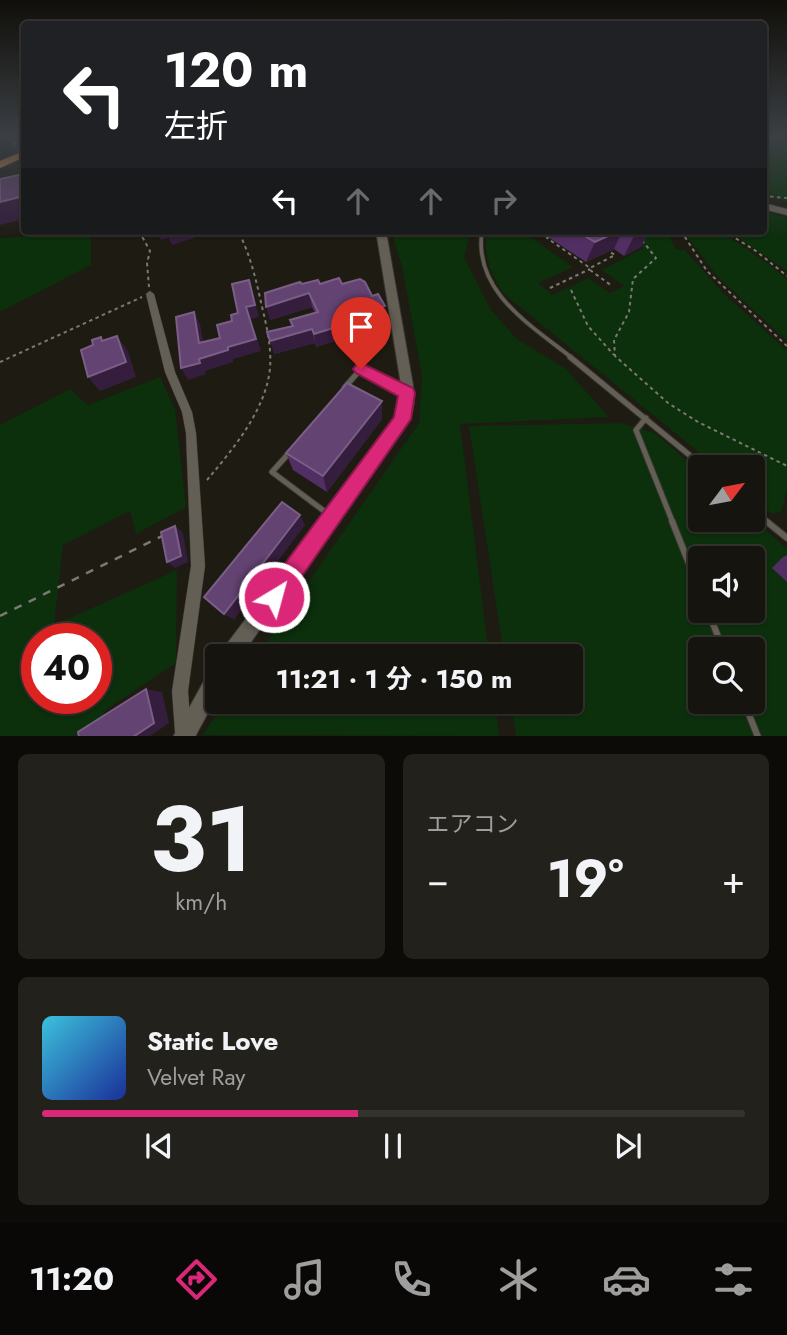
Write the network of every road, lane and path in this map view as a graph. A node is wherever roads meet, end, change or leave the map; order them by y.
1 (767, 196) edge
2 (787, 198) edge
3 (767, 207) edge
4 (787, 212) edge
5 (141, 235) edge
6 (240, 235) edge
7 (383, 235) edge
8 (481, 235) edge
9 (541, 235) edge
10 (556, 235) dead end
11 (684, 235) edge
12 (730, 235) edge
13 (635, 236) edge
14 (547, 238) junction
15 (606, 250) edge
16 (589, 269) junction
17 (787, 276) edge
18 (612, 286) dead end
19 (550, 288) dead end
20 (571, 290) dead end
21 (150, 294) junction
22 (787, 346) edge
23 (615, 356) junction
24 (0, 362) edge
25 (344, 390) edge
26 (407, 393) junction
27 (646, 418) junction
28 (299, 441) edge
29 (690, 455) edge
30 (787, 466) edge
31 (194, 495) junction
32 (333, 518) junction
33 (765, 520) edge
34 (172, 531) edge
35 (787, 538) edge
36 (688, 561) edge
37 (0, 615) edge
38 (239, 644) edge
39 (205, 698) edge
40 (749, 714) edge
41 (183, 736) edge
42 (758, 736) edge

1 - 2 path
3 - 4 street
5 - 21 path
6 - 31 path
7 - 26 street
8 - 27 lane
9 - 14 path
10 - 14 path
11 - 22 path
12 - 17 path
13 - 23 path
14 - 16 path
15 - 16 path
16 - 18 path
16 - 19 path
20 - 23 path
21 - 24 path
21 - 31 street
23 - 30 path
25 - 26 lane
26 - 32 street
27 - 29 lane
27 - 36 lane
28 - 32 lane
31 - 41 street
32 - 38 street
33 - 35 lane
34 - 37 path
39 - 41 street
40 - 42 lane

